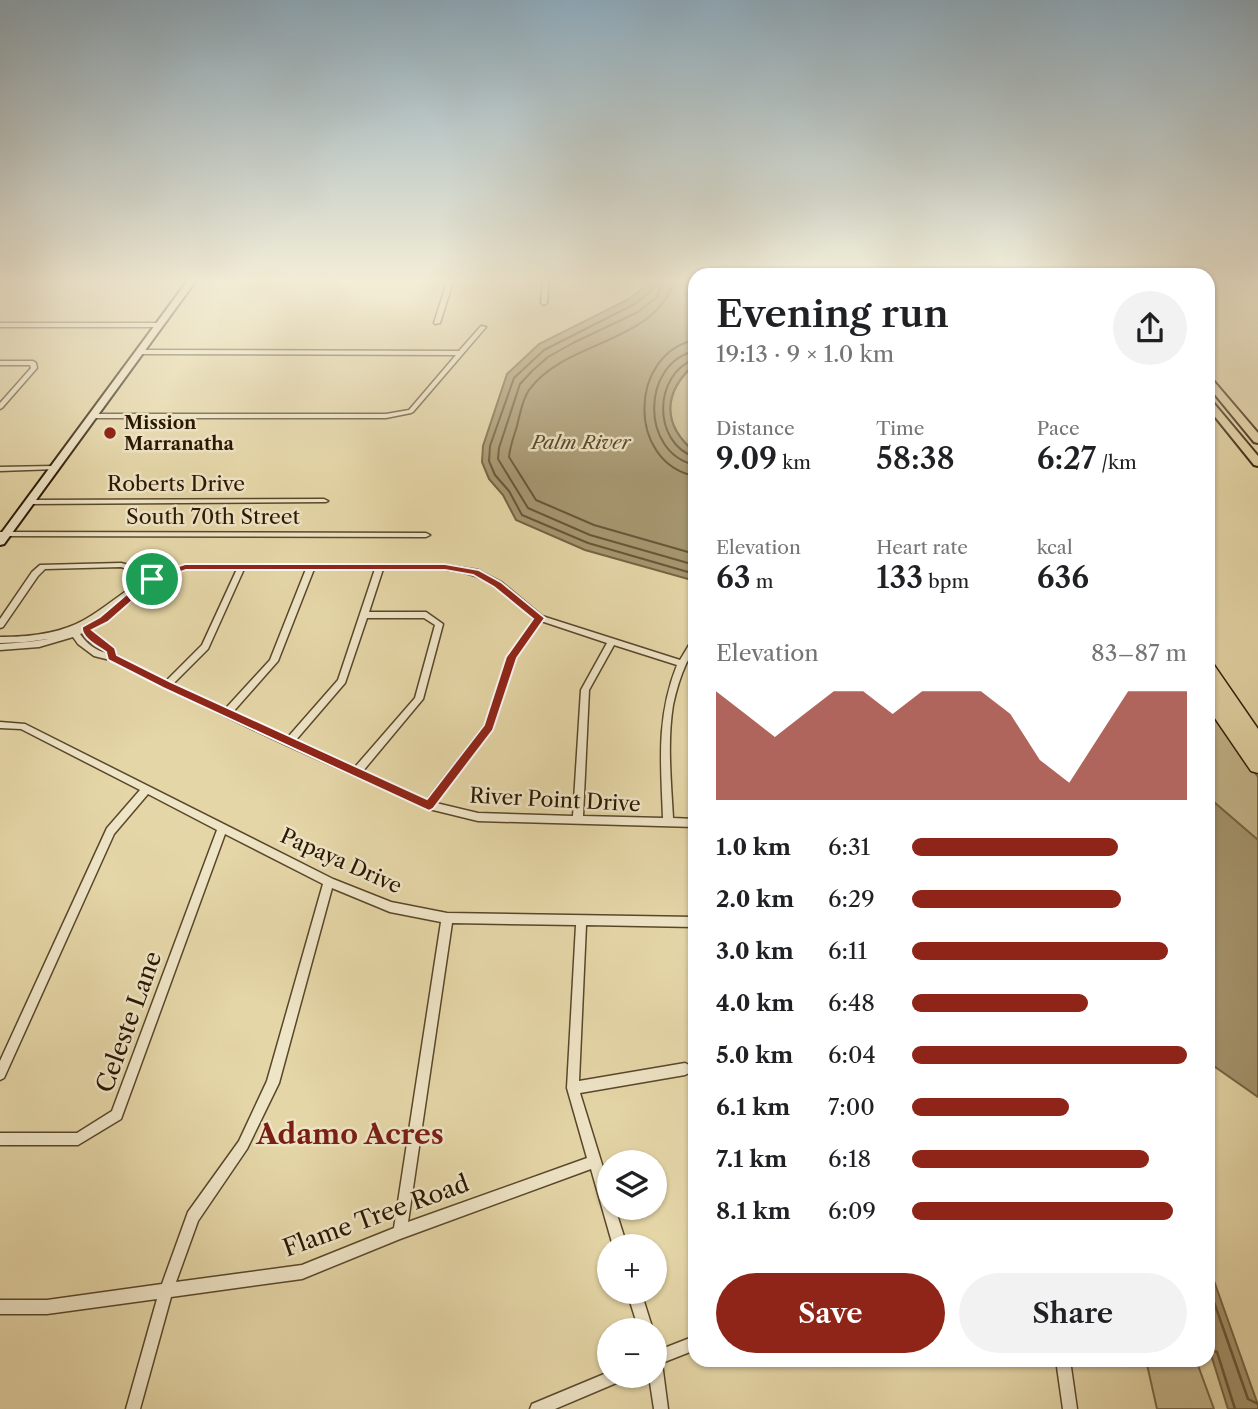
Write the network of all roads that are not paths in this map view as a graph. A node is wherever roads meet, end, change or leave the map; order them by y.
1 (144, 345) edge
2 (467, 345) edge
3 (139, 352) junction
4 (460, 353) junction
5 (0, 363) edge
6 (1215, 388) edge
7 (0, 407) edge
8 (1215, 411) edge
9 (92, 416) junction
10 (1257, 438) edge
11 (1239, 440) junction
12 (1258, 463) edge
13 (0, 468) edge
14 (54, 468) junction
15 (324, 501) dead end
16 (29, 502) junction
17 (426, 536) dead end
18 (2, 537) edge
19 (242, 566) junction
20 (311, 567) junction
21 (380, 567) junction
22 (152, 579) junction
23 (366, 615) junction
24 (539, 618) junction
25 (0, 625) edge
26 (79, 629) junction
27 (0, 640) edge
28 (612, 641) junction
29 (0, 647) edge
30 (688, 652) edge
31 (112, 657) joint
32 (680, 663) junction
33 (1215, 669) edge
34 (1215, 680) edge
35 (167, 685) junction
36 (1215, 705) edge
37 (227, 713) junction
38 (1258, 723) edge
39 (0, 725) edge
40 (289, 742) junction
41 (1258, 744) edge
42 (1258, 766) edge
43 (356, 773) junction
44 (147, 789) junction
45 (429, 806) junction
46 (578, 819) junction
47 (668, 823) junction
48 (688, 823) edge
49 (223, 827) junction
50 (329, 882) junction
51 (447, 918) junction
52 (581, 922) junction
53 (688, 922) edge
54 (685, 1069) dead end
55 (0, 1074) edge
56 (573, 1088) junction
57 (0, 1139) edge
58 (594, 1162) junction
59 (400, 1232) junction
60 (616, 1234) edge
61 (166, 1291) junction
62 (0, 1307) edge
63 (688, 1346) edge
64 (667, 1354) edge
65 (1064, 1367) edge
66 (597, 1384) edge
67 (658, 1388) edge
68 (132, 1409) edge
69 (537, 1409) edge
70 (661, 1409) edge
71 (1070, 1409) edge

1 - 3 street
2 - 4 street
3 - 4 street
3 - 9 street
4 - 9 street
5 - 7 street
6 - 10 main road
8 - 11 main road
9 - 14 street
10 - 11 main road
11 - 12 main road
13 - 14 street
14 - 16 street
15 - 16 street, Roberts Drive
16 - 18 street
17 - 18 street, South 70th Street
19 - 20 street
19 - 22 street
19 - 35 street
20 - 21 street
20 - 37 street
21 - 23 street
21 - 24 street
22 - 25 street
22 - 26 street
23 - 40 street
23 - 43 street
24 - 28 street
24 - 45 street
26 - 27 street
26 - 29 street
26 - 31 street, River Point Drive
28 - 32 street
28 - 46 street
30 - 32 street
31 - 35 street, River Point Drive
32 - 47 street
33 - 38 highway
34 - 41 highway
35 - 37 street, River Point Drive
36 - 42 highway
37 - 40 street, River Point Drive
39 - 44 street, Papaya Drive
40 - 43 street, River Point Drive
43 - 45 street, River Point Drive
44 - 49 street, Papaya Drive
44 - 55 street
45 - 46 street, River Point Drive
46 - 47 street, River Point Drive
47 - 48 street, River Point Drive
49 - 50 street, Papaya Drive
49 - 57 street, Celeste Lane
50 - 51 street, Papaya Drive
50 - 61 street
51 - 52 street, Papaya Drive
51 - 59 street
52 - 53 street, Papaya Drive
52 - 56 street
54 - 56 street
56 - 58 street
58 - 59 street, Flame Tree Road
58 - 60 street
59 - 61 street, Flame Tree Road
61 - 62 street, Flame Tree Road
61 - 68 street
63 - 64 street
65 - 71 street
66 - 69 street
67 - 70 street

